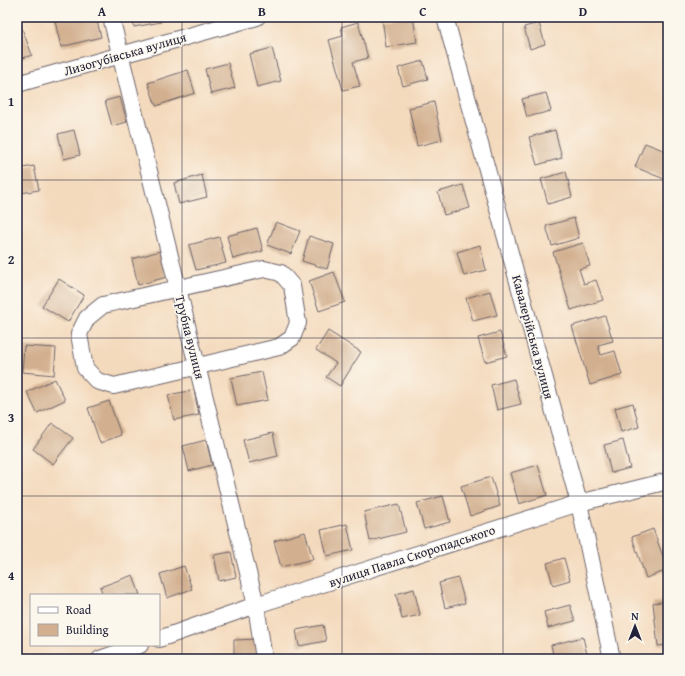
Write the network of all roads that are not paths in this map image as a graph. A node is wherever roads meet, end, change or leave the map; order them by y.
1 (111, 17) edge
2 (257, 17) edge
3 (444, 17) edge
4 (121, 56) junction
5 (17, 84) edge
6 (178, 288) junction
7 (197, 366) junction
8 (668, 481) edge
9 (579, 503) junction
10 (256, 605) junction
11 (160, 638) edge
12 (137, 646) edge
13 (100, 659) edge
14 (264, 659) edge
15 (612, 659) edge

1 - 4 street, Трубна вулиця
2 - 4 street, Лизогубівська вулиця
3 - 9 street, Кавалерійська вулиця
4 - 5 street, Лизогубівська вулиця
4 - 6 street, Трубна вулиця
6 - 7 street, Трубна вулиця
6 - 7 street
6 - 7 street
7 - 10 street, Трубна вулиця
8 - 9 street, вулиця Павла Скоропадського
9 - 10 street, вулиця Павла Скоропадського
9 - 15 street, Кавалерійська вулиця
10 - 11 street, вулиця Павла Скоропадського
10 - 14 street, Трубна вулиця
12 - 13 street

